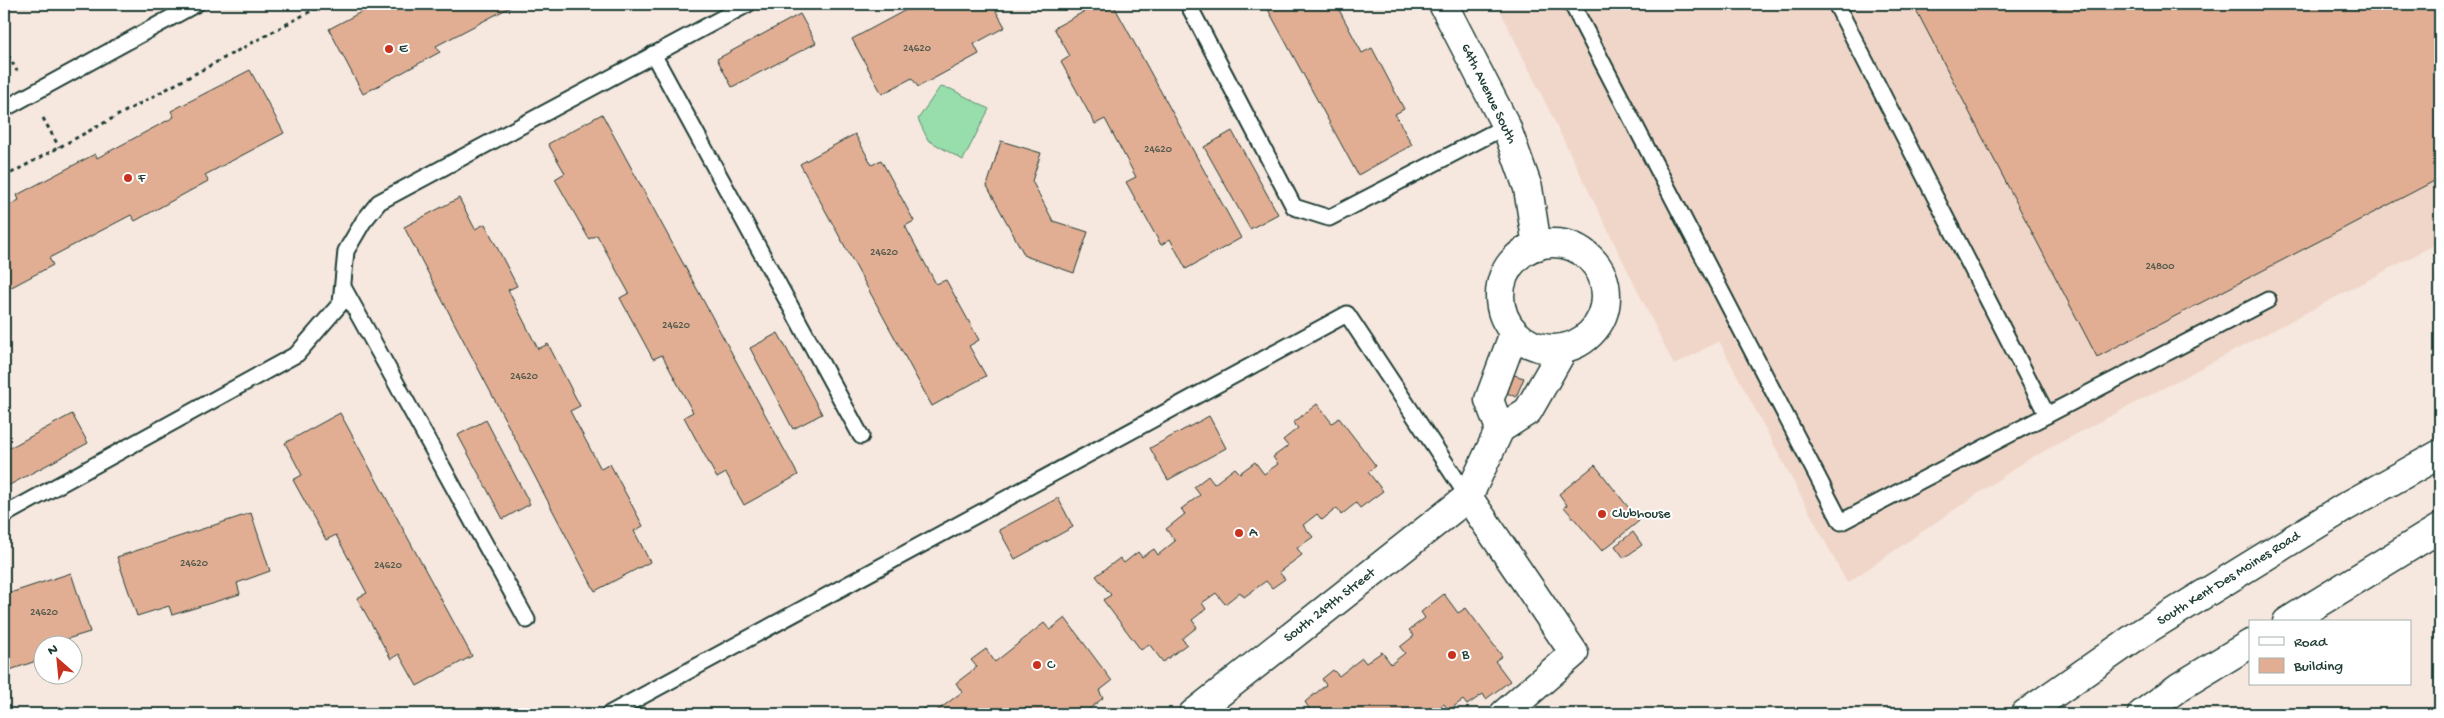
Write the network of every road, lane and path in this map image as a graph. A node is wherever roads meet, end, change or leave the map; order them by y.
1 (196, 4) edge
2 (324, 4) edge
3 (748, 4) edge
4 (1188, 4) edge
5 (1443, 4) edge
6 (1572, 4) edge
7 (1836, 4) edge
8 (653, 54) junction
9 (4, 109) edge
10 (1506, 126) junction
11 (4, 177) edge
12 (1537, 246) junction
13 (342, 287) junction
14 (2268, 300) dead end
15 (1514, 333) junction
16 (1564, 348) junction
17 (2048, 415) junction
18 (1500, 429) junction
19 (861, 436) dead end
20 (2440, 454) edge
21 (1468, 497) junction
22 (4, 515) edge
23 (2440, 528) edge
24 (527, 620) dead end
25 (2290, 620) edge
26 (2249, 645) edge
27 (608, 714) edge
28 (1193, 714) edge
29 (1504, 714) edge
30 (2025, 714) edge
31 (2142, 714) edge

1 - 9 lane
2 - 11 path
3 - 8 lane
4 - 10 lane
5 - 10 main road, 64th Avenue South
6 - 17 lane
7 - 17 lane
8 - 13 lane
8 - 19 lane
10 - 12 main road, 64th Avenue South
12 - 15 main road
12 - 16 main road
13 - 22 lane
13 - 24 lane
14 - 17 lane
15 - 16 main road
15 - 18 main road
16 - 18 main road
18 - 21 main road
20 - 30 main road, South Kent Des Moines Road
21 - 27 lane
21 - 28 main road, South 249th Street
21 - 29 main road
23 - 25 main road
26 - 31 main road

